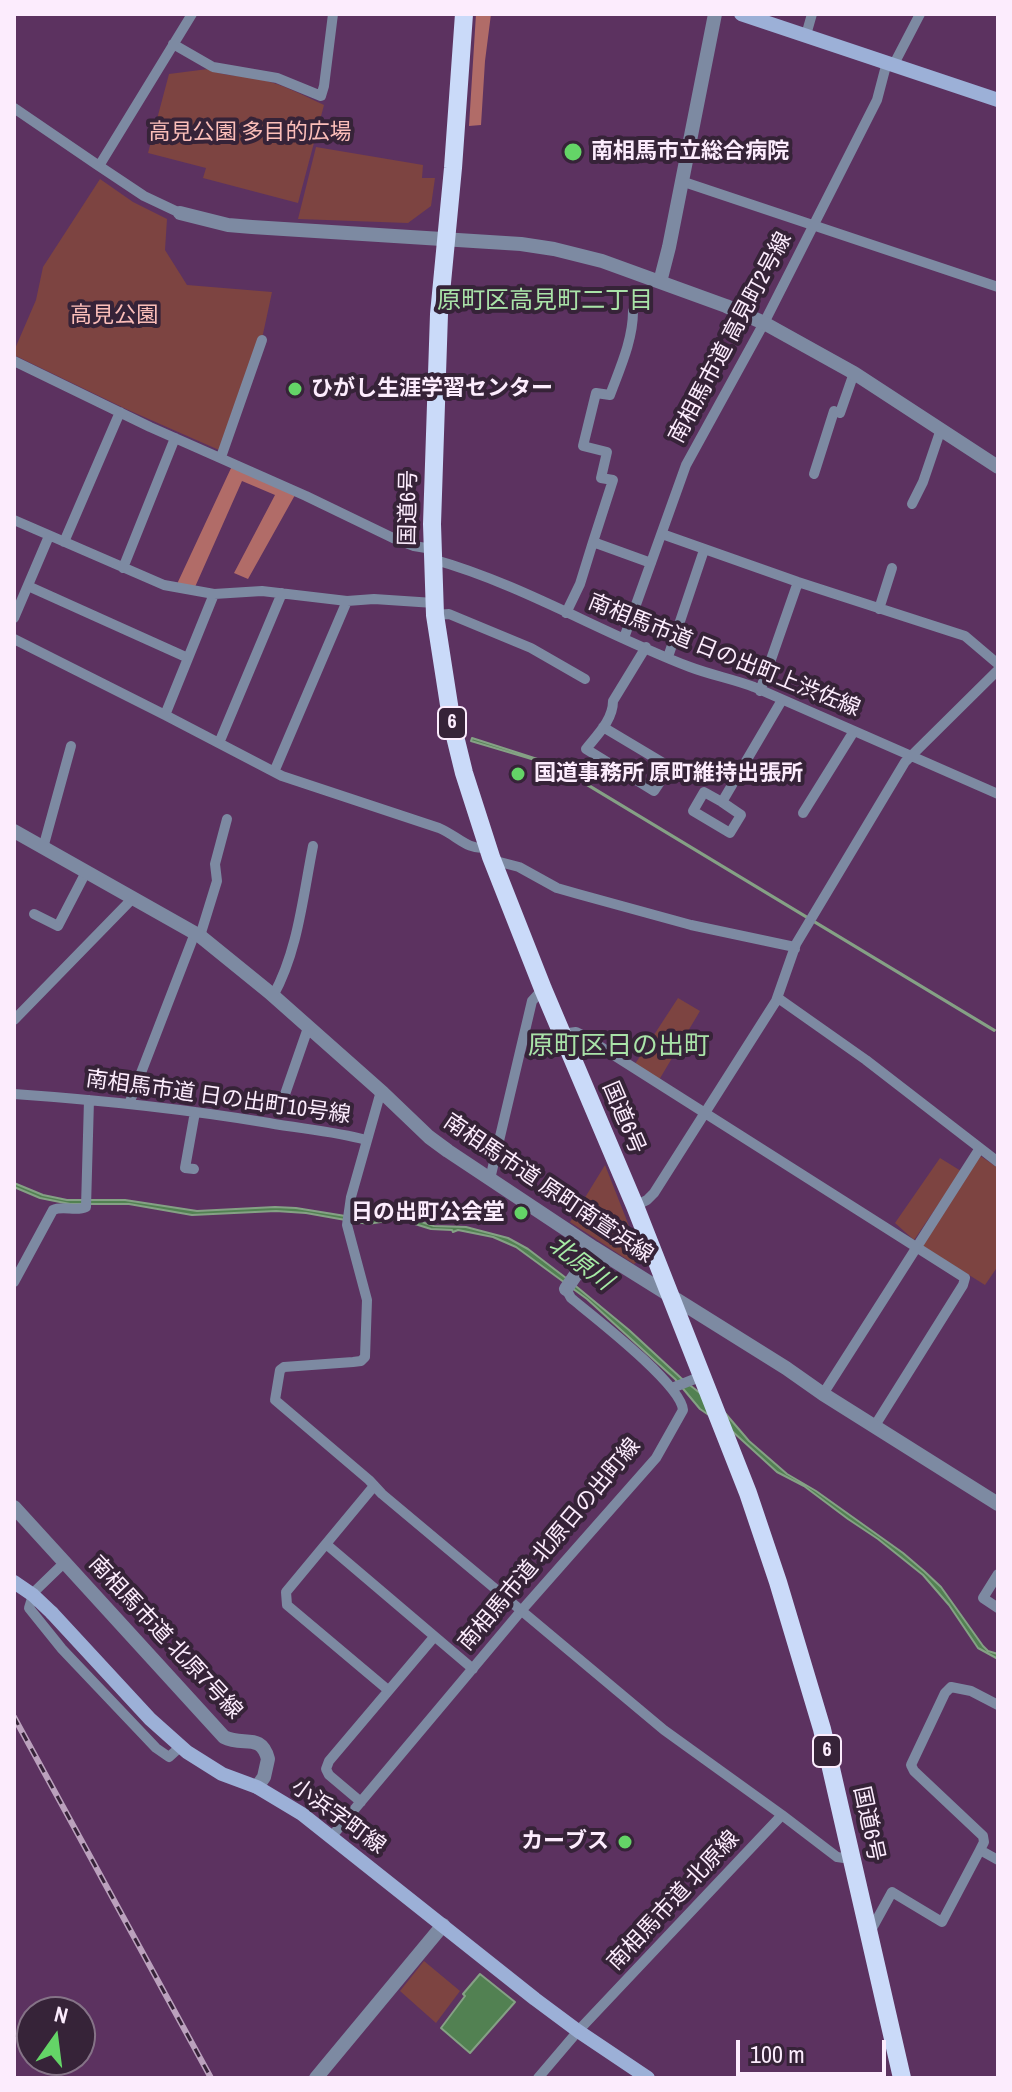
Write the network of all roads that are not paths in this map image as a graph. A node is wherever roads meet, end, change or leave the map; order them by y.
1 (192, 14) edge
2 (333, 14) edge
3 (464, 14) edge
4 (715, 14) edge
5 (741, 14) edge
6 (812, 14) edge
7 (920, 14) edge
8 (806, 35) junction
9 (173, 44) junction
10 (890, 63) junction
11 (998, 100) edge
12 (14, 108) edge
13 (99, 166) junction
14 (681, 181) junction
15 (180, 213) joint
16 (813, 225) junction
17 (446, 239) junction
18 (660, 282) junction
19 (998, 287) edge
20 (633, 311) dead end
21 (764, 323) junction
22 (262, 340) dead end
23 (15, 365) edge
24 (854, 373) junction
25 (120, 412) junction
26 (941, 429) junction
27 (175, 438) junction
28 (221, 457) junction
29 (998, 467) edge
30 (814, 474) dead end
31 (912, 504) dead end
32 (14, 520) edge
33 (662, 534) junction
34 (49, 536) junction
35 (64, 542) junction
36 (593, 542) junction
37 (704, 550) junction
38 (432, 554) junction
39 (651, 563) junction
40 (123, 568) junction
41 (892, 568) dead end
42 (798, 582) junction
43 (28, 586) junction
44 (282, 593) junction
45 (214, 594) junction
46 (347, 601) junction
47 (434, 609) junction
48 (879, 609) junction
49 (566, 613) junction
50 (14, 618) edge
51 (624, 638) junction
52 (14, 639) edge
53 (646, 647) junction
54 (668, 657) junction
55 (188, 658) junction
56 (998, 664) edge
57 (998, 670) edge
58 (585, 679) dead end
59 (760, 691) junction
60 (782, 700) junction
61 (165, 715) junction
62 (603, 727) junction
63 (854, 731) junction
64 (219, 743) junction
65 (71, 746) dead end
66 (911, 756) junction
67 (274, 772) junction
68 (998, 794) edge
69 (722, 802) junction
70 (803, 813) dead end
71 (227, 819) dead end
72 (14, 831) edge
73 (313, 846) dead end
74 (43, 848) junction
75 (490, 854) junction
76 (86, 872) junction
77 (133, 898) junction
78 (34, 914) dead end
79 (197, 934) junction
80 (795, 949) junction
81 (543, 989) junction
82 (273, 996) junction
83 (778, 998) junction
84 (14, 1020) edge
85 (308, 1028) junction
86 (561, 1034) junction
87 (381, 1091) junction
88 (14, 1094) edge
89 (89, 1100) junction
90 (283, 1100) dead end
91 (129, 1104) junction
92 (195, 1112) junction
93 (705, 1114) junction
94 (366, 1140) junction
95 (980, 1148) junction
96 (995, 1155) edge
97 (194, 1169) dead end
98 (490, 1179) junction
99 (635, 1206) junction
100 (916, 1247) junction
101 (594, 1248) junction
102 (14, 1282) edge
103 (570, 1283) joint
104 (668, 1295) junction
105 (689, 1384) junction
106 (823, 1394) junction
107 (874, 1427) junction
108 (374, 1486) junction
109 (998, 1504) edge
110 (14, 1507) edge
111 (326, 1544) junction
112 (65, 1562) junction
113 (998, 1574) edge
114 (14, 1582) edge
115 (998, 1608) edge
116 (521, 1611) junction
117 (434, 1637) junction
118 (473, 1669) junction
119 (388, 1690) junction
120 (998, 1705) edge
121 (180, 1747) junction
122 (257, 1787) junction
123 (361, 1802) junction
124 (782, 1815) junction
125 (332, 1836) junction
126 (980, 1850) junction
127 (851, 1859) junction
128 (998, 1860) edge
129 (443, 1925) junction
130 (868, 1933) junction
131 (578, 2031) junction
132 (316, 2078) edge
133 (538, 2078) edge
134 (648, 2078) edge
135 (902, 2078) edge

1 - 9 street
2 - 9 street
3 - 17 highway, 国道6号 / 6
4 - 14 street
5 - 8 main road
6 - 8 street
7 - 10 street, 南相馬市道 高見町2号線
8 - 10 main road
9 - 13 street
10 - 11 main road
10 - 16 street, 南相馬市道 高見町2号線
12 - 13 street
13 - 15 street
14 - 16 street
14 - 18 street
15 - 17 street
16 - 19 street
16 - 21 street, 南相馬市道 高見町2号線
17 - 18 street
17 - 38 highway, 国道6号 / 6
18 - 21 street
20 - 36 street
21 - 24 street
21 - 33 street, 南相馬市道 高見町2号線
22 - 28 street
23 - 25 street, 南相馬市道 日の出町上渋佐線
24 - 26 street
24 - 30 street
25 - 27 street, 南相馬市道 日の出町上渋佐線
25 - 35 street
26 - 29 street
26 - 31 street
27 - 28 street, 南相馬市道 日の出町上渋佐線
27 - 40 street
28 - 38 street, 南相馬市道 日の出町上渋佐線
32 - 34 street
33 - 37 street
33 - 39 street, 南相馬市道 高見町2号線
34 - 35 street
34 - 43 street
35 - 40 street
36 - 39 street
36 - 49 street
37 - 42 street
37 - 54 street
38 - 47 highway, 国道6号 / 6
38 - 49 street, 南相馬市道 日の出町上渋佐線
39 - 51 street, 南相馬市道 高見町2号線
40 - 45 street
41 - 48 street
42 - 48 street
42 - 59 street
43 - 50 street
43 - 55 street
44 - 45 street
44 - 46 street
44 - 64 street
45 - 55 street
46 - 47 street
46 - 67 street
47 - 58 street
47 - 75 highway, 国道6号 / 6
48 - 56 street
49 - 51 street, 南相馬市道 日の出町上渋佐線
51 - 53 street, 南相馬市道 日の出町上渋佐線
52 - 61 street
53 - 54 street, 南相馬市道 日の出町上渋佐線
53 - 62 street
54 - 59 street, 南相馬市道 日の出町上渋佐線
55 - 61 street
57 - 66 street
59 - 60 street, 南相馬市道 日の出町上渋佐線
60 - 63 street, 南相馬市道 日の出町上渋佐線
60 - 69 street
61 - 64 street
62 - 62 street
63 - 66 street, 南相馬市道 日の出町上渋佐線
63 - 70 street
64 - 67 street
65 - 74 street
66 - 68 street, 南相馬市道 日の出町上渋佐線
66 - 80 street
67 - 75 street
69 - 69 street
71 - 79 street
72 - 74 street, 南相馬市道 原町南萱浜線
73 - 82 street
74 - 76 street, 南相馬市道 原町南萱浜線
75 - 80 street
75 - 81 highway, 国道6号 / 6
76 - 77 street, 南相馬市道 原町南萱浜線
76 - 78 street
77 - 79 street, 南相馬市道 原町南萱浜線
77 - 84 street
79 - 82 street, 南相馬市道 原町南萱浜線
79 - 91 street
80 - 83 street
81 - 86 highway, 国道6号 / 6
81 - 98 street
82 - 85 street, 南相馬市道 原町南萱浜線
83 - 93 street
83 - 95 street
85 - 87 street, 南相馬市道 原町南萱浜線
85 - 90 street
86 - 93 street
86 - 99 highway, 国道6号 / 6
87 - 94 street, 南相馬市道 日の出町10号線
87 - 98 street, 南相馬市道 原町南萱浜線
88 - 89 street, 南相馬市道 日の出町10号線
89 - 91 street, 南相馬市道 日の出町10号線
89 - 102 street
91 - 92 street, 南相馬市道 日の出町10号線
92 - 94 street, 南相馬市道 日の出町10号線
92 - 97 street
93 - 99 street
93 - 100 street
94 - 108 street
95 - 96 street
95 - 100 street
98 - 101 street, 南相馬市道 原町南萱浜線
99 - 104 highway, 国道6号 / 6
100 - 106 street
100 - 107 street
101 - 103 street
101 - 104 street, 南相馬市道 原町南萱浜線
103 - 105 street
104 - 105 highway, 国道6号 / 6
104 - 106 street, 南相馬市道 原町南萱浜線
105 - 116 street, 南相馬市道 北原日の出町線
105 - 127 highway, 国道6号 / 6
106 - 107 street, 南相馬市道 原町南萱浜線
107 - 109 street, 南相馬市道 原町南萱浜線
108 - 111 street
108 - 116 street
110 - 112 street, 南相馬市道 北原7号線
111 - 117 street
111 - 119 street
112 - 121 street
112 - 122 street, 南相馬市道 北原7号線
113 - 115 street
114 - 121 main road, 小浜字町線, bridge
116 - 118 street, 南相馬市道 北原日の出町線
116 - 124 street
117 - 118 street
117 - 119 street
118 - 123 street, 南相馬市道 北原日の出町線
119 - 123 street
120 - 126 street
121 - 122 main road, 小浜字町線
122 - 125 main road, 小浜字町線
123 - 125 street, 南相馬市道 北原日の出町線
124 - 127 street
124 - 131 street, 南相馬市道 北原線
125 - 129 main road, 小浜字町線
126 - 128 street
126 - 130 street
127 - 130 highway, 国道6号 / 6
129 - 131 main road, 小浜字町線
129 - 132 street
130 - 135 highway, 国道6号 / 6
131 - 133 street, 南相馬市道 北原線
131 - 134 main road, 小浜字町線

